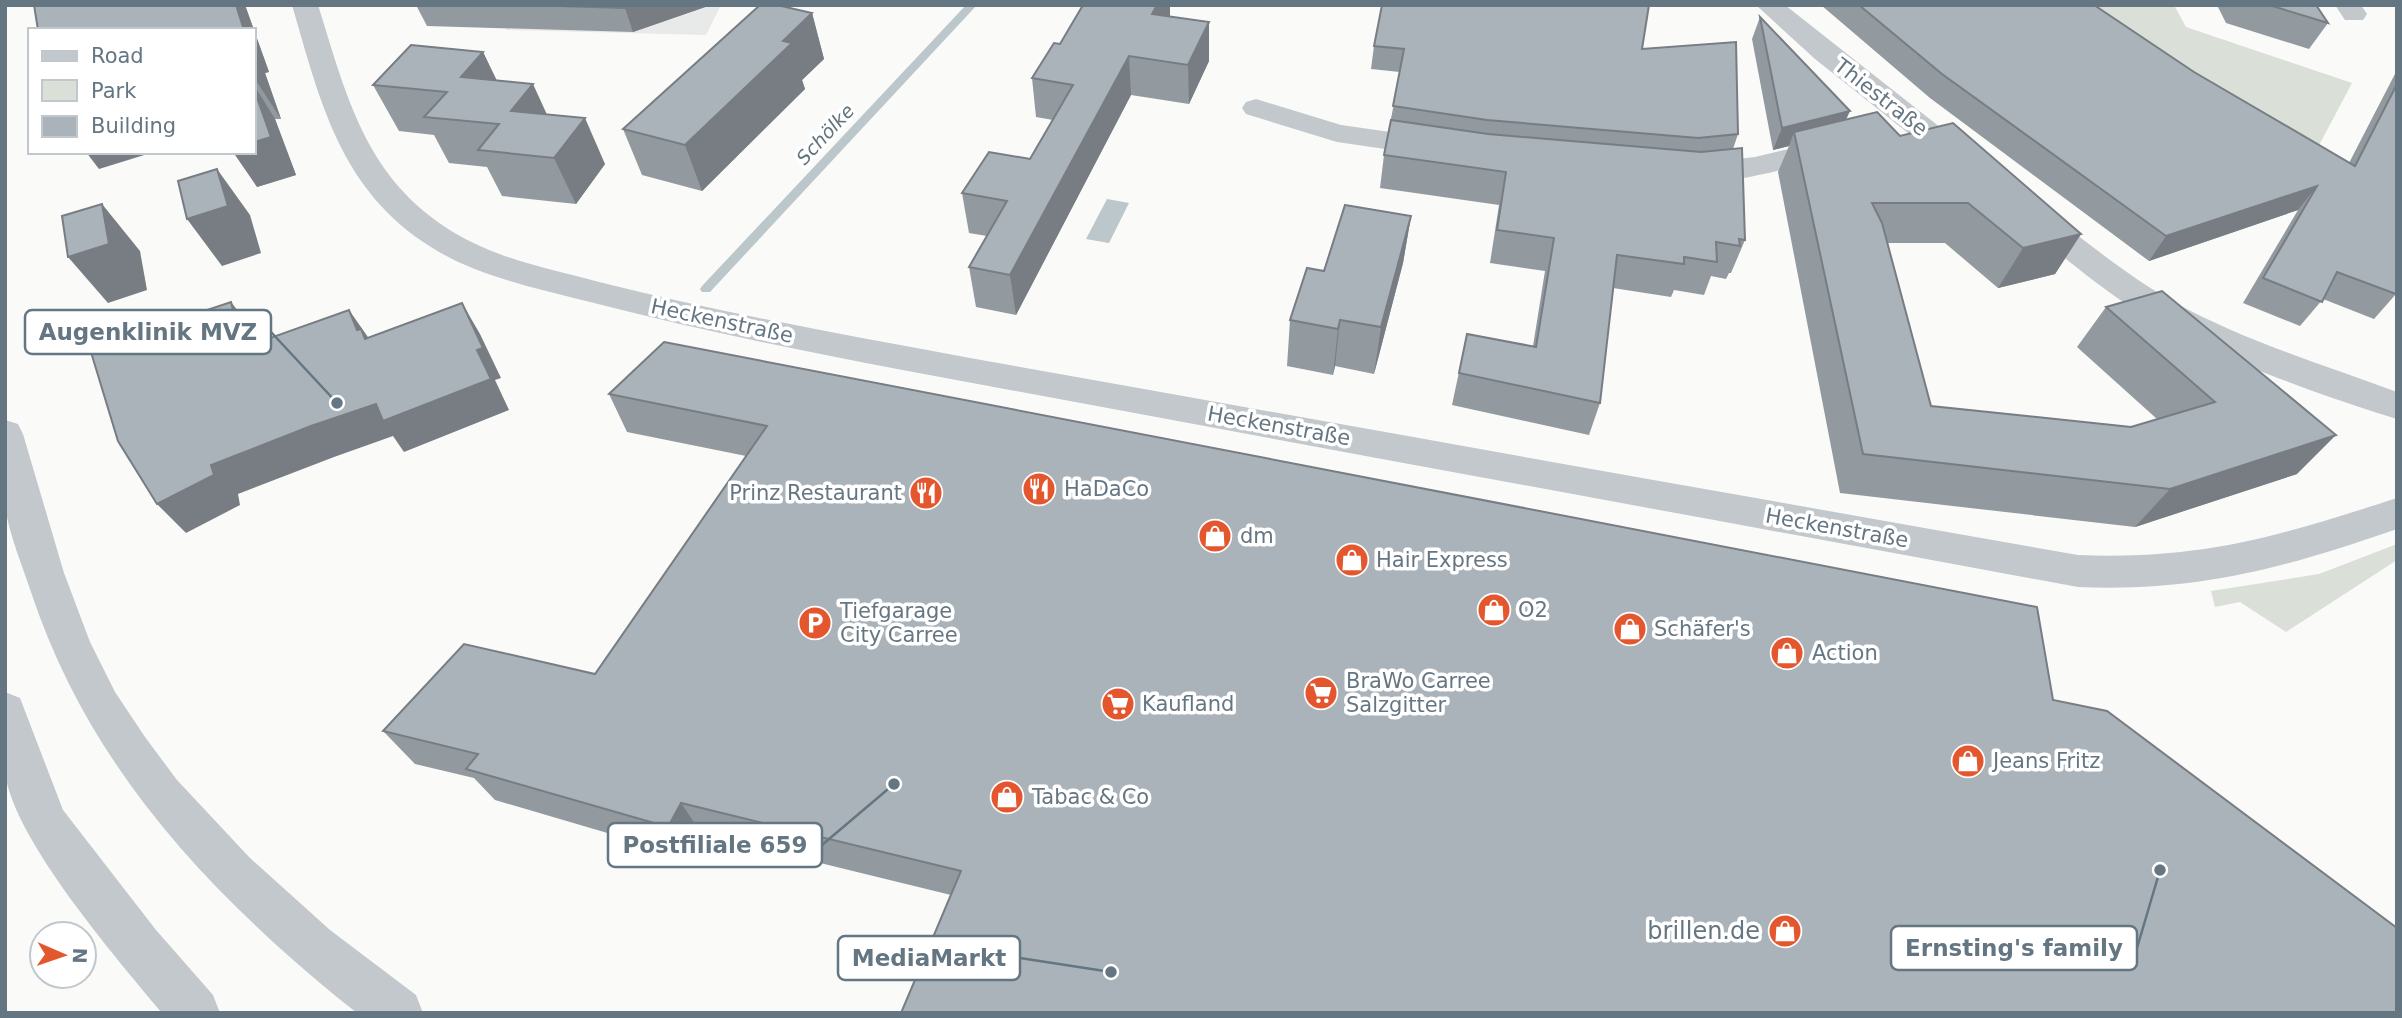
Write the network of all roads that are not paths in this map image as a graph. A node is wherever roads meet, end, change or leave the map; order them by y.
1 (305, 5) edge
2 (1769, 5) edge
3 (1256, 108) dead end
4 (1918, 126) junction
5 (1469, 153) edge
6 (1662, 170) edge
7 (2397, 406) edge
8 (5, 434) edge
9 (2397, 513) edge
10 (5, 710) edge
11 (195, 1013) edge
12 (398, 1013) edge

1 - 9 street, Heckenstraße
2 - 4 street, Thiestraße
3 - 5 street
4 - 6 street
4 - 7 street, Thiestraße
8 - 12 street
10 - 11 street

